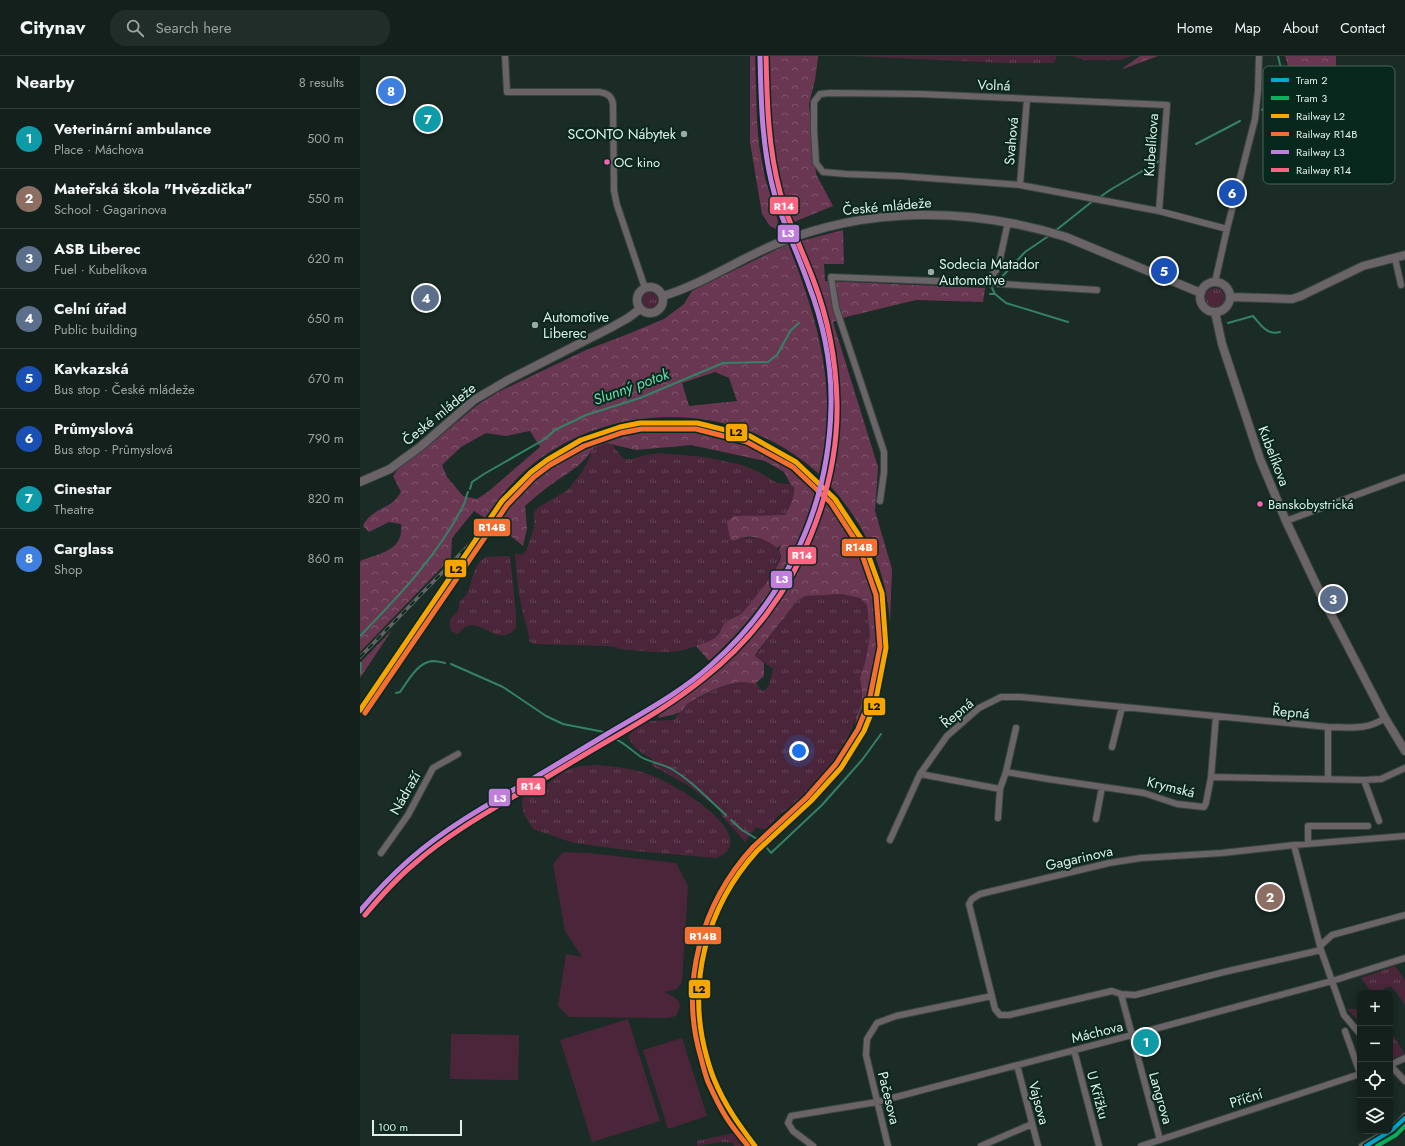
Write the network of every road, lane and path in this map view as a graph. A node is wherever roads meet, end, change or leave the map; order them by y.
1 (505, 56) edge
2 (1259, 56) edge
3 (1027, 99) junction
4 (1167, 105) joint
5 (1020, 185) junction
6 (1159, 211) junction
7 (1008, 222) junction
8 (1227, 229) junction
9 (1405, 255) edge
10 (1395, 258) junction
11 (1215, 282) junction
12 (986, 283) junction
13 (1401, 285) dead end
14 (646, 288) junction
15 (1097, 290) dead end
16 (1200, 293) junction
17 (663, 296) junction
18 (1230, 297) junction
19 (640, 309) junction
20 (1216, 312) junction
21 (1405, 477) edge
22 (360, 482) edge
23 (880, 501) dead end
24 (1286, 521) junction
25 (1122, 707) junction
26 (1216, 716) junction
27 (1385, 718) junction
28 (1328, 727) junction
29 (1016, 728) dead end
30 (1112, 747) dead end
31 (1405, 751) edge
32 (458, 754) dead end
33 (1405, 768) edge
34 (1006, 772) junction
35 (920, 774) junction
36 (1211, 777) junction
37 (1328, 780) junction
38 (1364, 780) junction
39 (1102, 787) junction
40 (1000, 789) junction
41 (998, 818) dead end
42 (1096, 820) dead end
43 (1379, 822) dead end
44 (1368, 826) dead end
45 (1405, 836) edge
46 (890, 840) dead end
47 (1308, 844) junction
48 (1294, 845) junction
49 (381, 853) dead end
50 (1405, 915) edge
51 (1321, 948) junction
52 (1405, 958) edge
53 (1332, 981) junction
54 (1121, 994) junction
55 (992, 996) junction
56 (1357, 1030) edge
57 (1345, 1031) dead end
58 (1132, 1036) junction
59 (1074, 1050) junction
60 (1405, 1058) edge
61 (1393, 1064) edge
62 (1017, 1065) junction
63 (1357, 1065) edge
64 (1393, 1068) edge
65 (1357, 1075) edge
66 (1405, 1081) edge
67 (877, 1102) junction
68 (1405, 1116) edge
69 (1032, 1124) junction
70 (1393, 1127) edge
71 (1383, 1134) edge
72 (1160, 1140) junction
73 (813, 1146) edge
74 (888, 1146) edge
75 (981, 1146) edge
76 (1038, 1146) edge
77 (1100, 1146) edge
78 (1140, 1146) edge
79 (1362, 1146) edge

1 - 14 street
2 - 8 street
3 - 4 street, Volná
3 - 5 street, Svahová
3 - 5 street, Volná
4 - 6 street, Kubelíkova
5 - 6 street
6 - 8 street
7 - 12 street
7 - 16 street, České mládeže
7 - 17 street, České mládeže
8 - 11 street
9 - 10 street
10 - 13 street
10 - 18 street
11 - 16 street
11 - 18 street
12 - 15 street
12 - 23 street
14 - 17 street
14 - 19 street
16 - 20 street
17 - 19 street
18 - 20 street
19 - 22 street, České mládeže
20 - 24 street, Kubelíkova
21 - 24 street
24 - 27 street, Kubelíkova
25 - 26 street, Řepná
25 - 30 street
25 - 35 street, Řepná
26 - 28 street, Řepná
26 - 36 street, Krymská
27 - 28 street, Řepná
27 - 31 street, Kubelíkova
28 - 37 street
29 - 34 street
32 - 49 street, Nádraží
33 - 38 street, Krymská
34 - 39 street, Krymská
34 - 40 street
35 - 40 street
35 - 46 street, Řepná
36 - 37 street, Krymská
36 - 39 street, Krymská
37 - 38 street, Krymská
38 - 43 street
39 - 42 street
40 - 41 street
44 - 47 street
45 - 47 street, Gagarinova
47 - 48 street, Gagarinova
48 - 51 street
48 - 55 street, Gagarinova
50 - 51 street, Gagarinova
51 - 53 street
51 - 54 street, Gagarinova
52 - 53 street, Máchova
53 - 56 street
53 - 58 street, Máchova
54 - 55 street, Gagarinova
54 - 58 street, Langrova
55 - 67 street, Pačesova
57 - 63 street
58 - 59 street, Máchova
58 - 72 street, Langrova
59 - 62 street, Máchova
59 - 77 street, U Křížku
60 - 61 street
62 - 67 street, Máchova
62 - 69 street, Vajsova
64 - 66 street
65 - 72 street, Příční
67 - 73 street, Máchova
67 - 74 street, Pačesova
68 - 70 street
69 - 75 street
69 - 76 street, Vajsova
71 - 79 street
72 - 78 street, Příční

